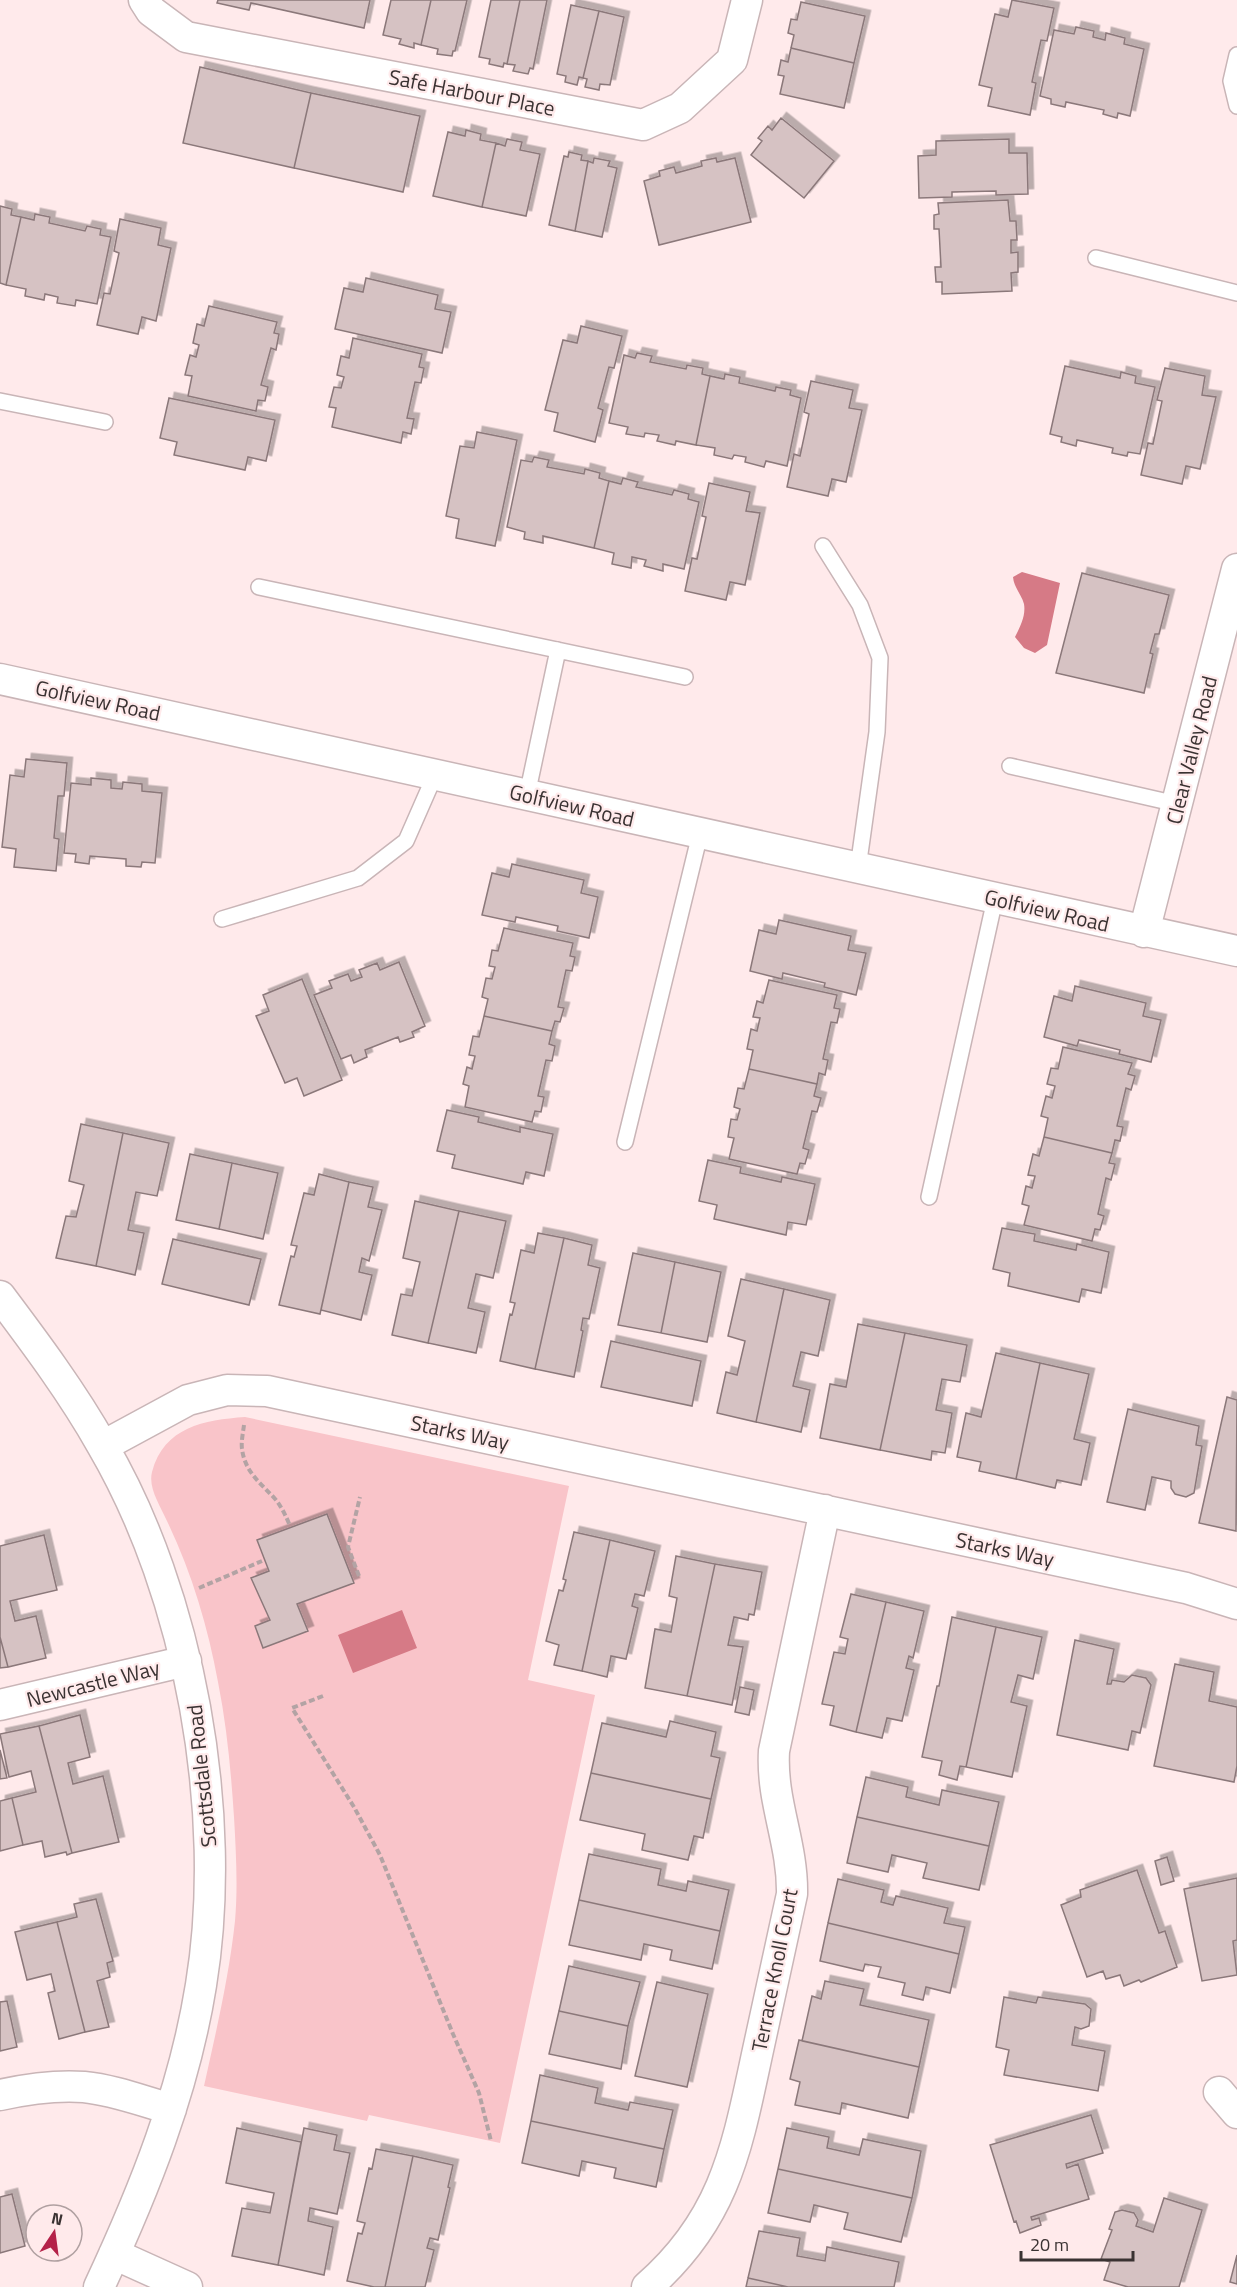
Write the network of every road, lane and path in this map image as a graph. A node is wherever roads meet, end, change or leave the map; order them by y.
1 (144, 0) edge
2 (747, 0) edge
3 (1237, 55) edge
4 (1237, 106) edge
5 (1096, 258) dead end
6 (1237, 293) edge
7 (0, 401) edge
8 (105, 422) dead end
9 (824, 546) dead end
10 (1237, 569) edge
11 (259, 587) dead end
12 (558, 650) junction
13 (685, 677) dead end
14 (0, 679) edge
15 (1010, 766) dead end
16 (435, 775) junction
17 (527, 795) junction
18 (1177, 804) junction
19 (700, 834) junction
20 (858, 868) junction
21 (995, 899) junction
22 (222, 919) dead end
23 (1144, 932) junction
24 (1237, 951) edge
25 (624, 1142) dead end
26 (929, 1197) dead end
27 (0, 1296) edge
28 (245, 1417) dead end
29 (103, 1446) junction
30 (360, 1497) dead end
31 (825, 1509) junction
32 (290, 1526) dead end
33 (262, 1562) dead end
34 (359, 1576) dead end
35 (194, 1590) dead end
36 (1237, 1604) edge
37 (186, 1660) junction
38 (323, 1696) dead end
39 (0, 1705) edge
40 (0, 2095) edge
41 (171, 2109) junction
42 (491, 2141) dead end
43 (114, 2254) junction
44 (99, 2287) edge
45 (187, 2287) edge
46 (647, 2287) edge

1 - 2 street, Safe Harbour Place
3 - 4 lane
5 - 6 lane
7 - 8 lane
9 - 20 lane
10 - 18 street, Clear Valley Road
11 - 12 lane
12 - 13 lane
12 - 17 lane
14 - 16 street, Golfview Road
15 - 18 lane
16 - 17 street, Golfview Road
16 - 22 lane
17 - 19 street, Golfview Road
18 - 23 street, Clear Valley Road
19 - 20 street, Golfview Road
19 - 25 lane
20 - 21 street, Golfview Road
21 - 23 street, Golfview Road
21 - 26 lane
23 - 24 street, Golfview Road
27 - 29 street, Scottsdale Road
28 - 32 path
29 - 31 street, Starks Way
29 - 37 street, Scottsdale Road
30 - 34 path
31 - 36 street, Starks Way
31 - 46 street, Terrace Knoll Court
33 - 35 path
37 - 39 street, Newcastle Way
37 - 41 street, Scottsdale Road
38 - 42 path
40 - 41 street
41 - 43 street, Scottsdale Road
43 - 44 street, Scottsdale Road
43 - 45 street

